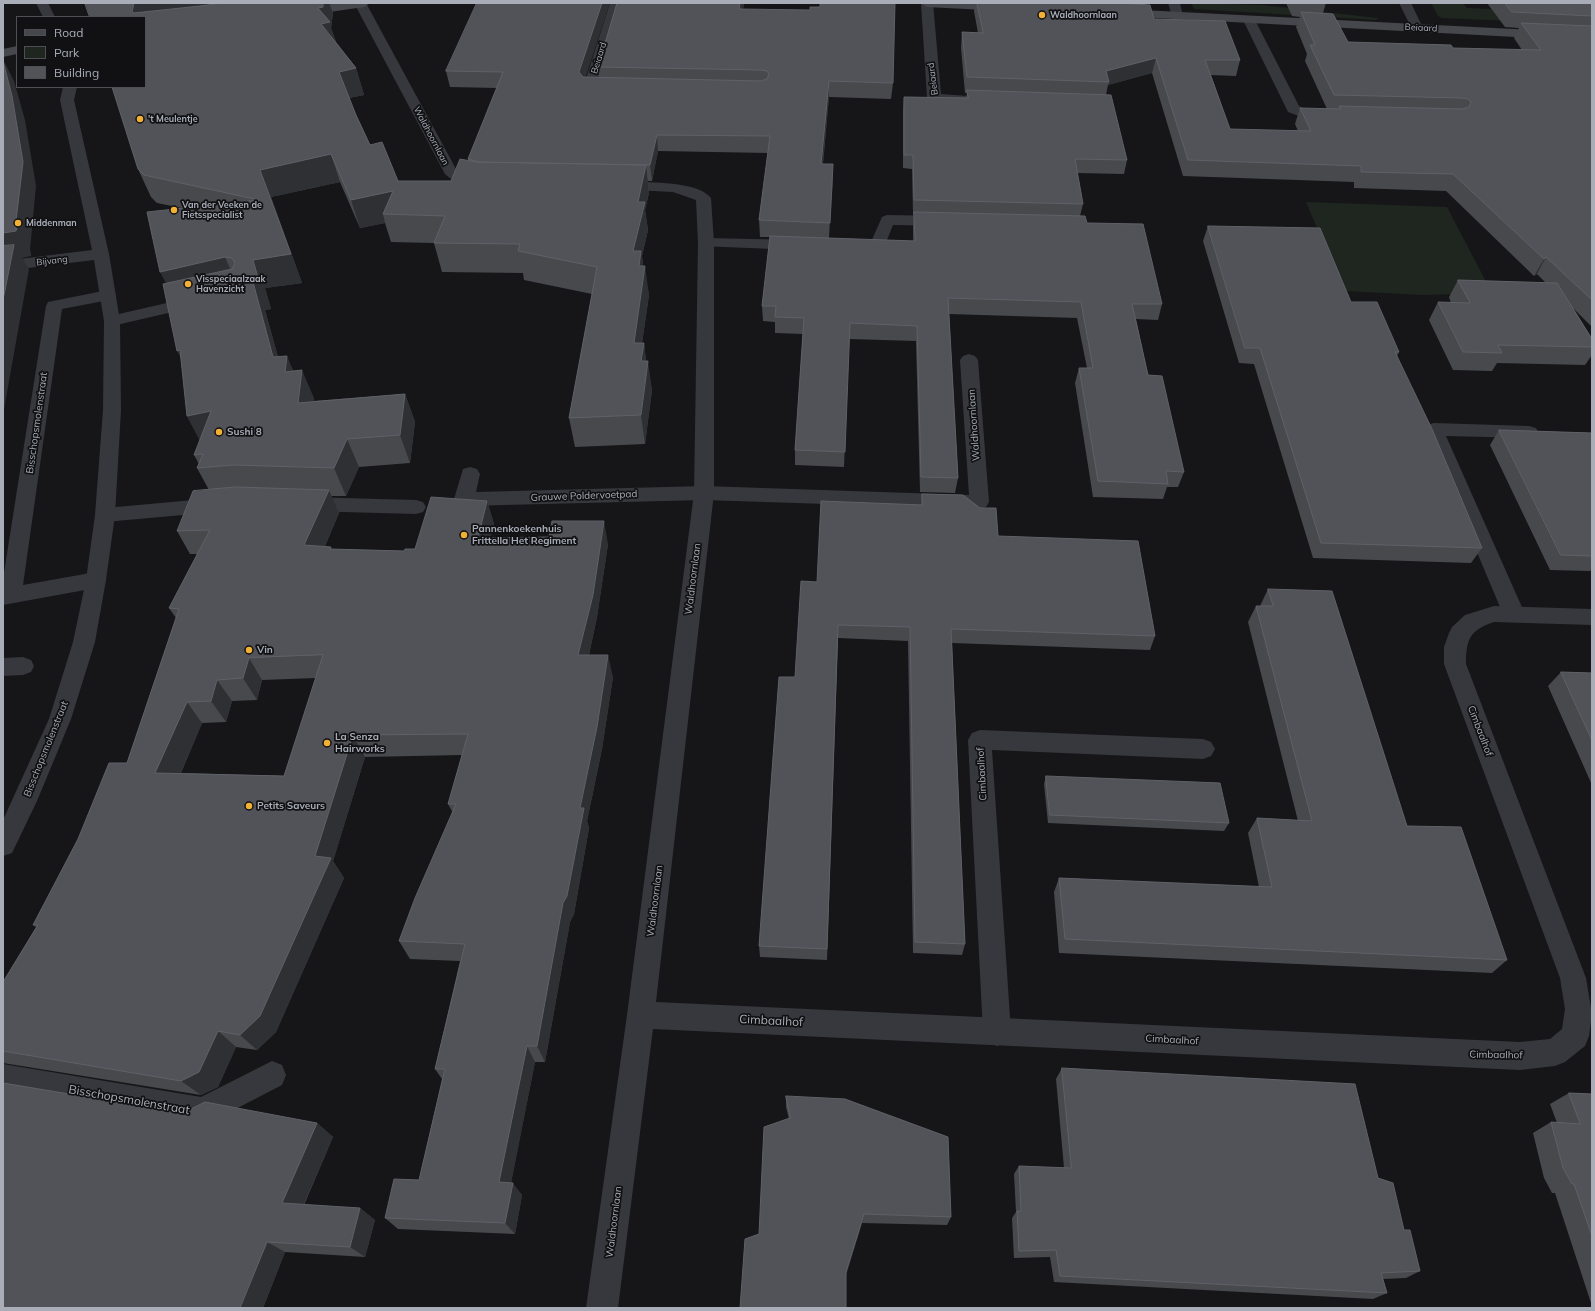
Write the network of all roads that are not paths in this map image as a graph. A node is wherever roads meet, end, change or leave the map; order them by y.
1 (360, 3) edge
2 (364, 3) edge
3 (616, 3) edge
4 (927, 3) edge
5 (1174, 3) edge
6 (1405, 3) edge
7 (1013, 8) edge
8 (1107, 12) edge
9 (293, 13) edge
10 (1177, 16) junction
11 (1249, 20) junction
12 (1417, 28) junction
13 (1592, 37) edge
14 (3, 53) edge
15 (16, 56) edge
16 (621, 89) edge
17 (64, 92) edge
18 (972, 99) edge
19 (1340, 116) edge
20 (497, 184) edge
21 (597, 186) edge
22 (958, 222) edge
23 (706, 243) junction
24 (814, 245) edge
25 (838, 246) edge
26 (101, 254) junction
27 (3, 266) edge
28 (108, 294) junction
29 (210, 298) edge
30 (112, 321) junction
31 (970, 360) dead end
32 (1544, 432) edge
33 (470, 474) dead end
34 (704, 493) junction
35 (234, 504) edge
36 (288, 504) edge
37 (416, 507) dead end
38 (105, 515) junction
39 (96, 580) junction
40 (7, 596) edge
41 (1514, 614) junction
42 (1592, 617) edge
43 (1203, 750) dead end
44 (3, 845) edge
45 (641, 1015) junction
46 (997, 1032) junction
47 (272, 1075) dead end
48 (3, 1078) edge
49 (602, 1308) edge

1 - 2 street
1 - 9 street
1 - 20 street, Waldhoornlaan
3 - 16 street, Beiaard
4 - 7 street, Beiaard
4 - 18 street, Beiaard
5 - 10 street
6 - 12 street
8 - 10 street, Beiaard
10 - 11 street, Beiaard
11 - 12 street, Beiaard
11 - 19 street
12 - 13 street, Beiaard
14 - 15 street
17 - 26 street, Bisschopsmolenstraat
21 - 23 street, Waldhoornlaan
22 - 25 street
23 - 24 street
23 - 34 street, Waldhoornlaan
26 - 27 street, Bijvang
26 - 28 street, Bisschopsmolenstraat
28 - 30 street, Bisschopsmolenstraat
28 - 40 street, Bisschopsmolenstraat
29 - 30 street
30 - 38 street, Bisschopsmolenstraat
31 - 34 street, Waldhoornlaan
32 - 41 street
33 - 34 street, Grauwe Poldervoetpad
34 - 45 street, Waldhoornlaan
35 - 38 street
36 - 37 street
38 - 39 street, Bisschopsmolenstraat
39 - 40 street, Bisschopsmolenstraat
39 - 44 street, Bisschopsmolenstraat
41 - 42 street, Cimbaalhof
41 - 46 street, Cimbaalhof
43 - 46 street, Cimbaalhof
45 - 46 street, Cimbaalhof
45 - 49 street, Waldhoornlaan
47 - 48 street, Bisschopsmolenstraat

